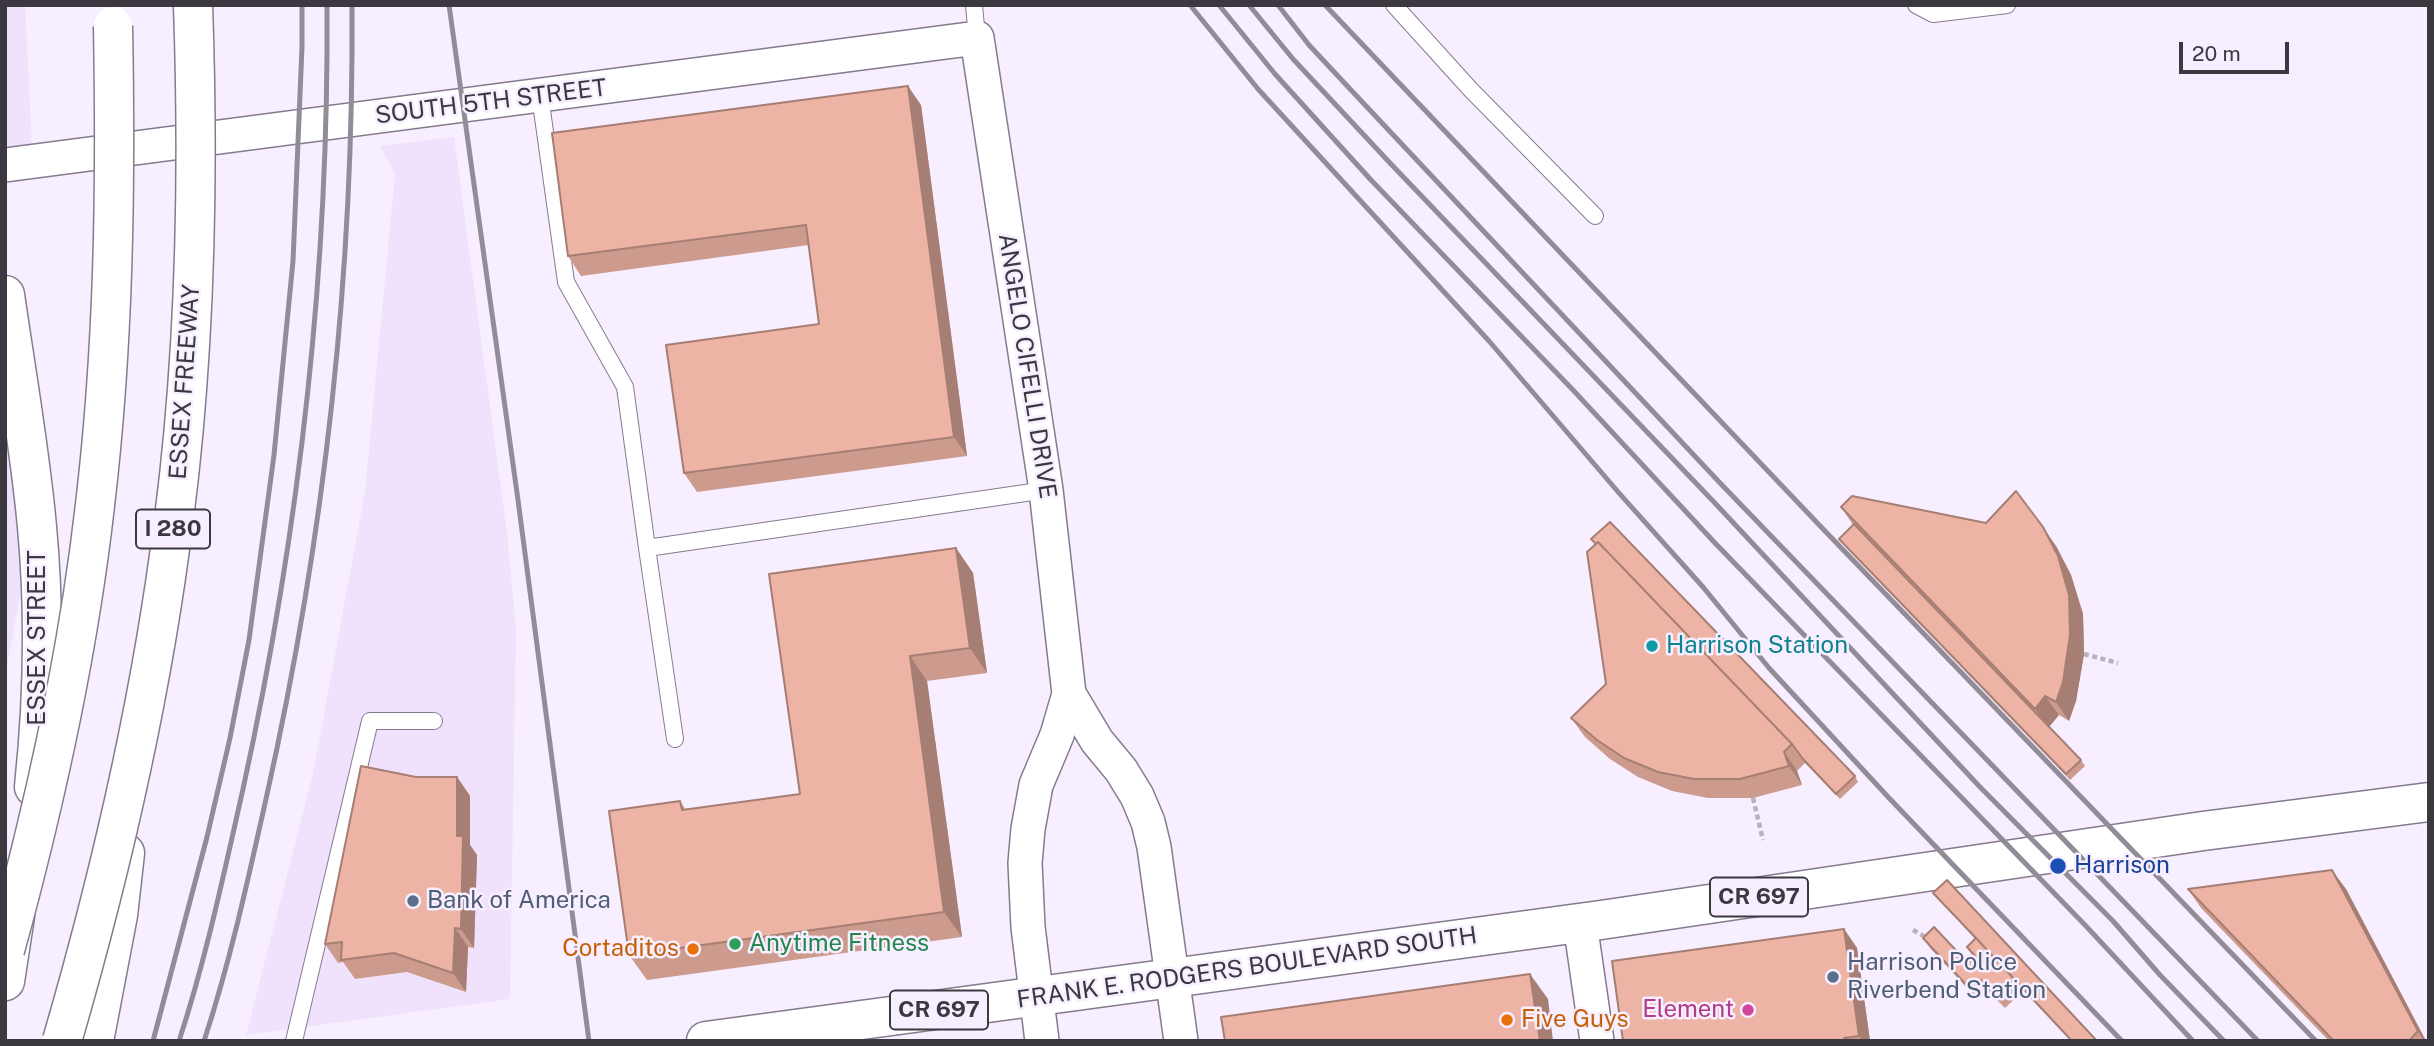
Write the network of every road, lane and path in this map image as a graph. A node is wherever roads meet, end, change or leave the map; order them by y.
1 (193, 5) edge
2 (974, 5) edge
3 (1394, 5) edge
4 (1916, 5) edge
5 (2007, 5) edge
6 (112, 15) edge
7 (977, 38) junction
8 (540, 96) junction
9 (5, 165) edge
10 (1595, 216) dead end
11 (5, 295) edge
12 (1046, 490) junction
13 (647, 548) junction
14 (2084, 654) dead end
15 (2118, 663) dead end
16 (1069, 694) junction
17 (143, 717) junction
18 (434, 722) dead end
19 (675, 739) dead end
20 (1753, 798) edge
21 (2429, 802) edge
22 (1763, 840) dead end
23 (1591, 922) junction
24 (1913, 930) dead end
25 (1936, 943) edge
26 (5, 950) edge
27 (1172, 977) junction
28 (5, 981) edge
29 (1036, 997) junction
30 (62, 1041) edge
31 (94, 1041) edge
32 (294, 1041) edge
33 (706, 1041) edge
34 (1042, 1041) edge
35 (1181, 1041) edge
36 (1597, 1041) edge

1 - 17 main road, ESSEX FREEWAY / I 280, bridge
2 - 7 lane
3 - 10 lane
4 - 5 lane
6 - 26 main road, bridge
7 - 8 street, SOUTH 5TH STREET
7 - 12 street, ANGELO CIFELLI DRIVE
8 - 9 street, SOUTH 5TH STREET
8 - 13 lane
11 - 28 main road, ESSEX STREET
12 - 13 lane
12 - 16 street, ANGELO CIFELLI DRIVE
13 - 19 lane
14 - 15 path
16 - 27 street, ANGELO CIFELLI DRIVE
16 - 29 street, ANGELO CIFELLI DRIVE
17 - 30 main road, ESSEX FREEWAY / I 280, bridge
17 - 31 main road, bridge
18 - 32 lane
20 - 22 path
21 - 23 main road, FRANK E. RODGERS BOULEVARD SOUTH / CR 697
23 - 27 main road, FRANK E. RODGERS BOULEVARD SOUTH / CR 697
23 - 36 street
24 - 25 path
27 - 29 main road, FRANK E. RODGERS BOULEVARD SOUTH / CR 697
27 - 35 street, ANGELO CIFELLI DRIVE
29 - 33 main road, FRANK E. RODGERS BOULEVARD SOUTH / CR 697
29 - 34 street, ANGELO CIFELLI DRIVE

